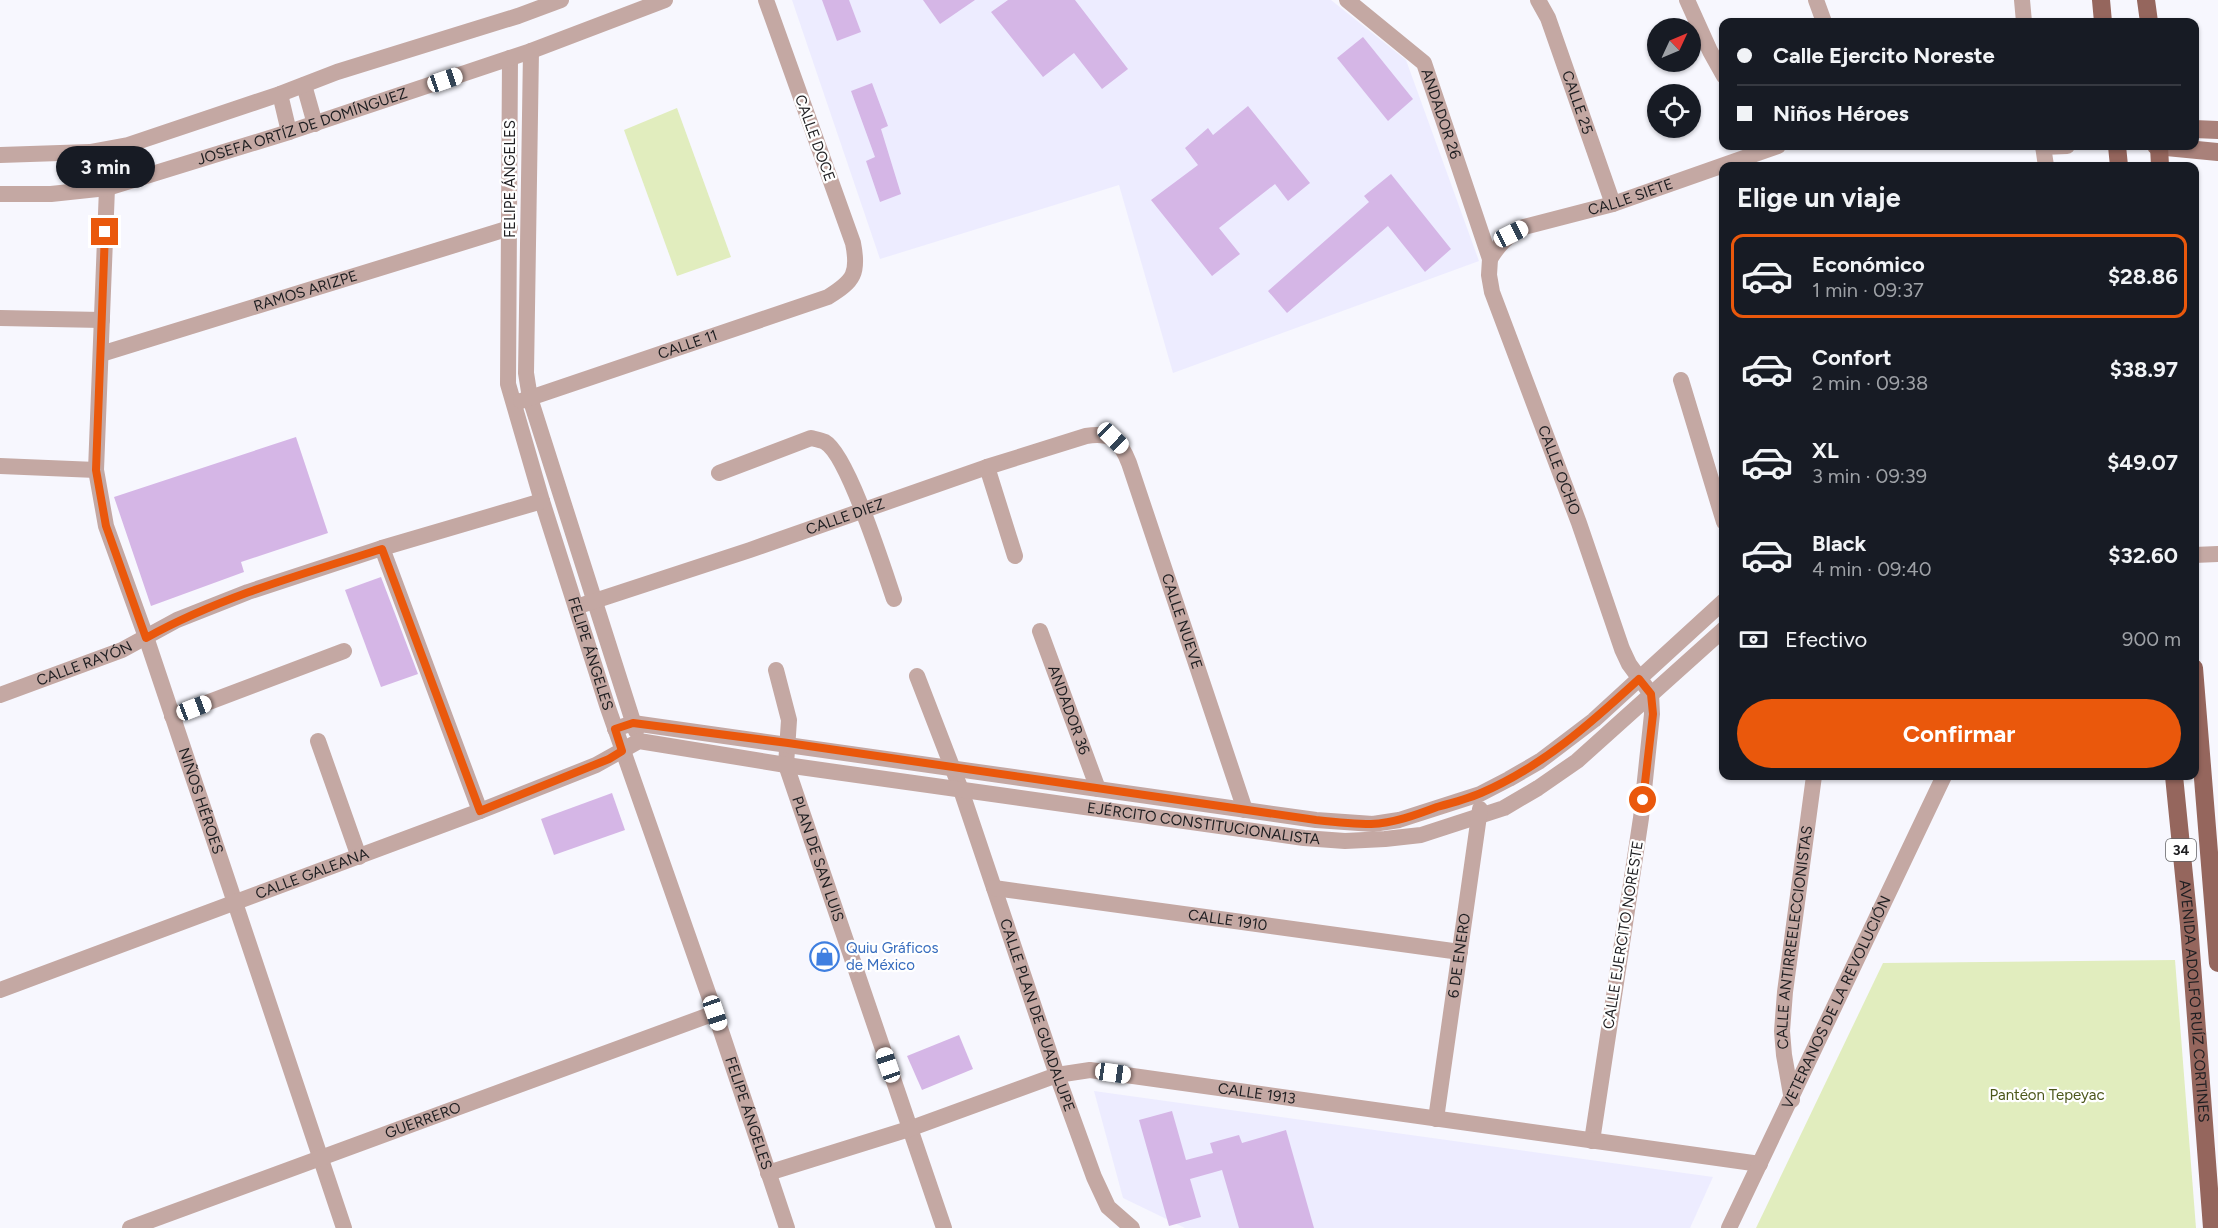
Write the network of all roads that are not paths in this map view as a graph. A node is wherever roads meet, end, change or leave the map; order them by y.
1 (561, 0) edge
2 (665, 0) edge
3 (766, 0) edge
4 (1347, 0) edge
5 (1538, 0) edge
6 (1687, 0) edge
7 (1816, 0) edge
8 (2022, 0) edge
9 (2101, 0) edge
10 (2146, 0) edge
11 (1823, 18) edge
12 (2024, 18) edge
13 (2103, 18) edge
14 (2148, 18) edge
15 (531, 51) junction
16 (510, 58) junction
17 (1719, 67) edge
18 (304, 85) junction
19 (280, 94) junction
20 (315, 124) junction
21 (2199, 129) edge
22 (2218, 130) edge
23 (289, 132) junction
24 (1767, 150) edge
25 (2198, 150) edge
26 (2218, 152) edge
27 (0, 155) edge
28 (1732, 162) edge
29 (1719, 167) edge
30 (107, 188) junction
31 (0, 194) edge
32 (1613, 204) junction
33 (510, 228) junction
34 (1490, 259) junction
35 (854, 277) joint
36 (0, 318) edge
37 (102, 320) junction
38 (101, 354) junction
39 (1681, 380) dead end
40 (530, 398) junction
41 (514, 404) junction
42 (1113, 438) joint
43 (0, 466) edge
44 (987, 467) junction
45 (96, 470) junction
46 (718, 473) dead end
47 (542, 501) junction
48 (1719, 505) edge
49 (863, 511) junction
50 (382, 549) junction
51 (2218, 554) edge
52 (2199, 555) edge
53 (1015, 556) dead end
54 (894, 599) dead end
55 (593, 601) junction
56 (1719, 606) edge
57 (576, 607) junction
58 (1040, 631) dead end
59 (1719, 633) edge
60 (146, 638) junction
61 (344, 651) dead end
62 (776, 670) dead end
63 (917, 676) dead end
64 (1639, 679) junction
65 (1651, 694) junction
66 (0, 695) edge
67 (172, 716) junction
68 (633, 723) junction
69 (615, 729) junction
70 (2199, 740) edge
71 (318, 741) dead end
72 (639, 741) junction
73 (788, 743) junction
74 (622, 751) junction
75 (786, 765) junction
76 (951, 768) junction
77 (1813, 780) edge
78 (1942, 780) edge
79 (2174, 780) edge
80 (1098, 789) junction
81 (961, 790) junction
82 (1480, 794) junction
83 (1245, 810) junction
84 (480, 811) junction
85 (1480, 817) junction
86 (359, 857) junction
87 (994, 888) junction
88 (235, 902) junction
89 (2217, 924) edge
90 (2189, 925) junction
91 (1460, 952) junction
92 (2218, 963) edge
93 (0, 990) edge
94 (715, 1013) junction
95 (1057, 1075) junction
96 (1792, 1100) junction
97 (1436, 1119) junction
98 (909, 1129) junction
99 (1592, 1141) junction
100 (321, 1158) junction
101 (1760, 1164) junction
102 (768, 1173) junction
103 (130, 1228) edge
104 (344, 1228) edge
105 (787, 1228) edge
106 (944, 1228) edge
107 (1132, 1228) edge
108 (1729, 1228) edge
109 (2212, 1228) edge

1 - 18 street
2 - 15 street, JOSEFA ORTÍZ DE DOMÍNGUEZ
3 - 35 street, CALLE DOCE
4 - 34 street, ANDADOR 26
5 - 32 street, CALLE 25
6 - 17 street
7 - 11 street
8 - 12 street
9 - 13 main road
10 - 14 main road
15 - 16 street, JOSEFA ORTÍZ DE DOMÍNGUEZ
15 - 40 street, FELIPE ÁNGELES
16 - 20 street, JOSEFA ORTÍZ DE DOMÍNGUEZ
16 - 33 street, FELIPE ÁNGELES
18 - 19 street
18 - 20 street
19 - 23 street
19 - 27 street
20 - 23 street, JOSEFA ORTÍZ DE DOMÍNGUEZ
21 - 22 street
23 - 30 street, JOSEFA ORTÍZ DE DOMÍNGUEZ
24 - 28 street, CALLE SIETE
25 - 26 street
29 - 32 street, CALLE SIETE
30 - 31 street, JOSEFA ORTÍZ DE DOMÍNGUEZ
30 - 37 street, NIÑOS HÉROES
32 - 34 street, CALLE SIETE
33 - 38 street, RAMOS ARIZPE
33 - 41 street, FELIPE ÁNGELES
34 - 64 street, CALLE OCHO
35 - 40 street, CALLE 11
36 - 37 street
37 - 38 street, NIÑOS HÉROES
38 - 45 street, NIÑOS HÉROES
39 - 48 street
40 - 41 street, CALLE 11
40 - 55 street, FELIPE ÁNGELES
41 - 47 street, FELIPE ÁNGELES
42 - 44 street, CALLE DIEZ
42 - 83 street, CALLE NUEVE
43 - 45 street
44 - 49 street, CALLE DIEZ
44 - 53 street
45 - 60 street, NIÑOS HÉROES
46 - 49 street
47 - 50 street, CALLE RAYÓN
47 - 57 street, FELIPE ÁNGELES
49 - 54 street
49 - 55 street, CALLE DIEZ
50 - 60 street, CALLE RAYÓN
50 - 84 street
51 - 52 street
55 - 57 street, CALLE DIEZ
55 - 68 street, FELIPE ÁNGELES
56 - 64 street, EJÉRCITO CONSTITUCIONALISTA
57 - 69 street, FELIPE ÁNGELES
58 - 80 street, ANDADOR 36
59 - 65 street, EJÉRCITO CONSTITUCIONALISTA
60 - 66 street, CALLE RAYÓN
60 - 67 street, NIÑOS HÉROES
61 - 67 street
62 - 73 street
63 - 76 street, CALLE PLAN DE GUADALUPE
64 - 65 street, CALLE OCHO
64 - 82 street, EJÉRCITO CONSTITUCIONALISTA
65 - 85 street, EJÉRCITO CONSTITUCIONALISTA
65 - 99 street, CALLE EJERCITO NORESTE
67 - 88 street, NIÑOS HÉROES
68 - 69 street, EJÉRCITO CONSTITUCIONALISTA
68 - 72 street, FELIPE ÁNGELES
68 - 73 street, EJÉRCITO CONSTITUCIONALISTA
69 - 74 street, FELIPE ÁNGELES
70 - 89 main road, AVENIDA ADOLFO RUÍZ CORTINES / 34
71 - 86 street
72 - 74 street
72 - 75 street, EJÉRCITO CONSTITUCIONALISTA
73 - 75 street
73 - 76 street, EJÉRCITO CONSTITUCIONALISTA
74 - 84 street, CALLE GALEANA
74 - 94 street, FELIPE ÁNGELES
75 - 81 street, EJÉRCITO CONSTITUCIONALISTA
75 - 98 street, PLAN DE SAN LUIS
76 - 80 street, EJÉRCITO CONSTITUCIONALISTA
76 - 81 street, CALLE PLAN DE GUADALUPE
77 - 96 street, CALLE ANTIRREELECCIONISTAS
78 - 96 street, VETERANOS DE LA REVOLUCIÓN
79 - 90 main road, AVENIDA ADOLFO RUÍZ CORTINES / 34
80 - 83 street, EJÉRCITO CONSTITUCIONALISTA
81 - 85 street, EJÉRCITO CONSTITUCIONALISTA
81 - 87 street, CALLE PLAN DE GUADALUPE
82 - 83 street, EJÉRCITO CONSTITUCIONALISTA
82 - 85 street, 6 DE ENERO
84 - 86 street, CALLE GALEANA
85 - 91 street, 6 DE ENERO
86 - 88 street, CALLE GALEANA
87 - 91 street, CALLE 1910
87 - 95 street, CALLE PLAN DE GUADALUPE
88 - 93 street, CALLE GALEANA
88 - 100 street, NIÑOS HÉROES
89 - 90 street
89 - 92 main road, AVENIDA ADOLFO RUÍZ CORTINES / 34
90 - 109 main road, AVENIDA ADOLFO RUÍZ CORTINES / 34
91 - 97 street, 6 DE ENERO
94 - 100 street, GUERRERO
94 - 102 street, FELIPE ÁNGELES
95 - 97 street, CALLE 1913
95 - 98 street, CALLE 1913
95 - 107 street, CALLE PLAN DE GUADALUPE
96 - 101 street, VETERANOS DE LA REVOLUCIÓN
97 - 99 street, CALLE 1913
98 - 102 street, CALLE 1913
98 - 106 street, PLAN DE SAN LUIS
99 - 101 street, CALLE 1913
100 - 103 street, GUERRERO
100 - 104 street, NIÑOS HÉROES
101 - 108 street, VETERANOS DE LA REVOLUCIÓN
102 - 105 street, FELIPE ÁNGELES

